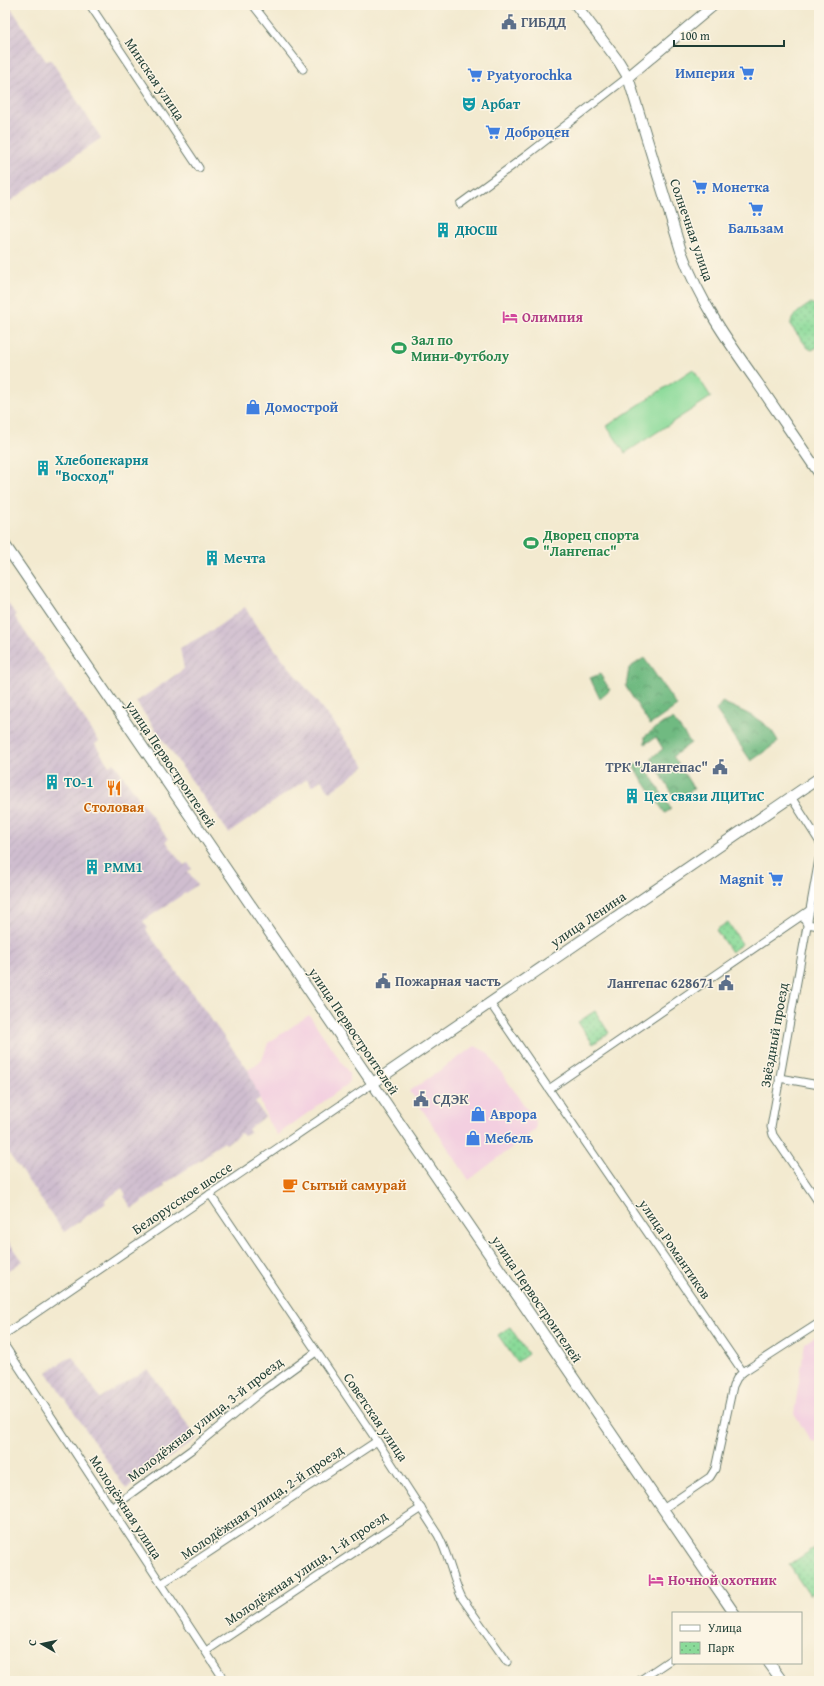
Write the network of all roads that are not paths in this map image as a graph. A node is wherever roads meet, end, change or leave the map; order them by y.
1 (90, 5) edge
2 (253, 5) edge
3 (576, 5) edge
4 (714, 5) edge
5 (303, 69) dead end
6 (628, 77) junction
7 (199, 168) dead end
8 (460, 204) dead end
9 (819, 473) edge
10 (5, 544) edge
11 (819, 778) edge
12 (791, 797) junction
13 (819, 841) edge
14 (819, 858) edge
15 (810, 910) junction
16 (800, 916) junction
17 (807, 924) junction
18 (819, 926) edge
19 (490, 1003) junction
20 (779, 1078) junction
21 (373, 1083) junction
22 (819, 1085) edge
23 (549, 1089) junction
24 (210, 1194) junction
25 (819, 1203) edge
26 (819, 1323) edge
27 (5, 1334) edge
28 (5, 1346) edge
29 (316, 1352) junction
30 (742, 1372) junction
31 (377, 1441) junction
32 (111, 1508) junction
33 (421, 1508) junction
34 (663, 1509) junction
35 (162, 1584) junction
36 (733, 1612) edge
37 (206, 1651) junction
38 (672, 1659) edge
39 (507, 1662) dead end
40 (770, 1664) edge
41 (225, 1681) edge
42 (640, 1681) edge
43 (782, 1681) edge

1 - 7 street, Минская улица
2 - 5 street
3 - 6 street, Солнечная улица
4 - 6 street
6 - 8 street
6 - 9 street, Солнечная улица
10 - 21 street, улица Первостроителей
11 - 12 street, улица Ленина
12 - 13 street
12 - 19 street, улица Ленина
14 - 15 street, Звёздный проезд
15 - 16 street
15 - 17 street, Звёздный проезд
16 - 17 street
16 - 23 street
17 - 18 street
17 - 20 street, Звёздный проезд
19 - 21 street, улица Ленина
19 - 23 street, улица Романтиков
20 - 22 street
20 - 25 street, Звёздный проезд
21 - 24 street, Белорусское шоссе
21 - 34 street, улица Первостроителей
23 - 30 street, улица Романтиков
24 - 27 street, Белорусское шоссе
24 - 29 street, Советская улица
26 - 30 street
28 - 32 street, Молодёжная улица
29 - 31 street, Советская улица
29 - 32 street, Молодёжная улица, 3-й проезд
30 - 34 street
31 - 33 street, Советская улица
31 - 35 street, Молодёжная улица, 2-й проезд
32 - 35 street, Молодёжная улица
33 - 37 street, Молодёжная улица, 1-й проезд
33 - 39 street, Советская улица
34 - 36 street, улица Первостроителей
35 - 37 street, Молодёжная улица
37 - 41 street, Молодёжная улица
38 - 42 street
40 - 43 street

